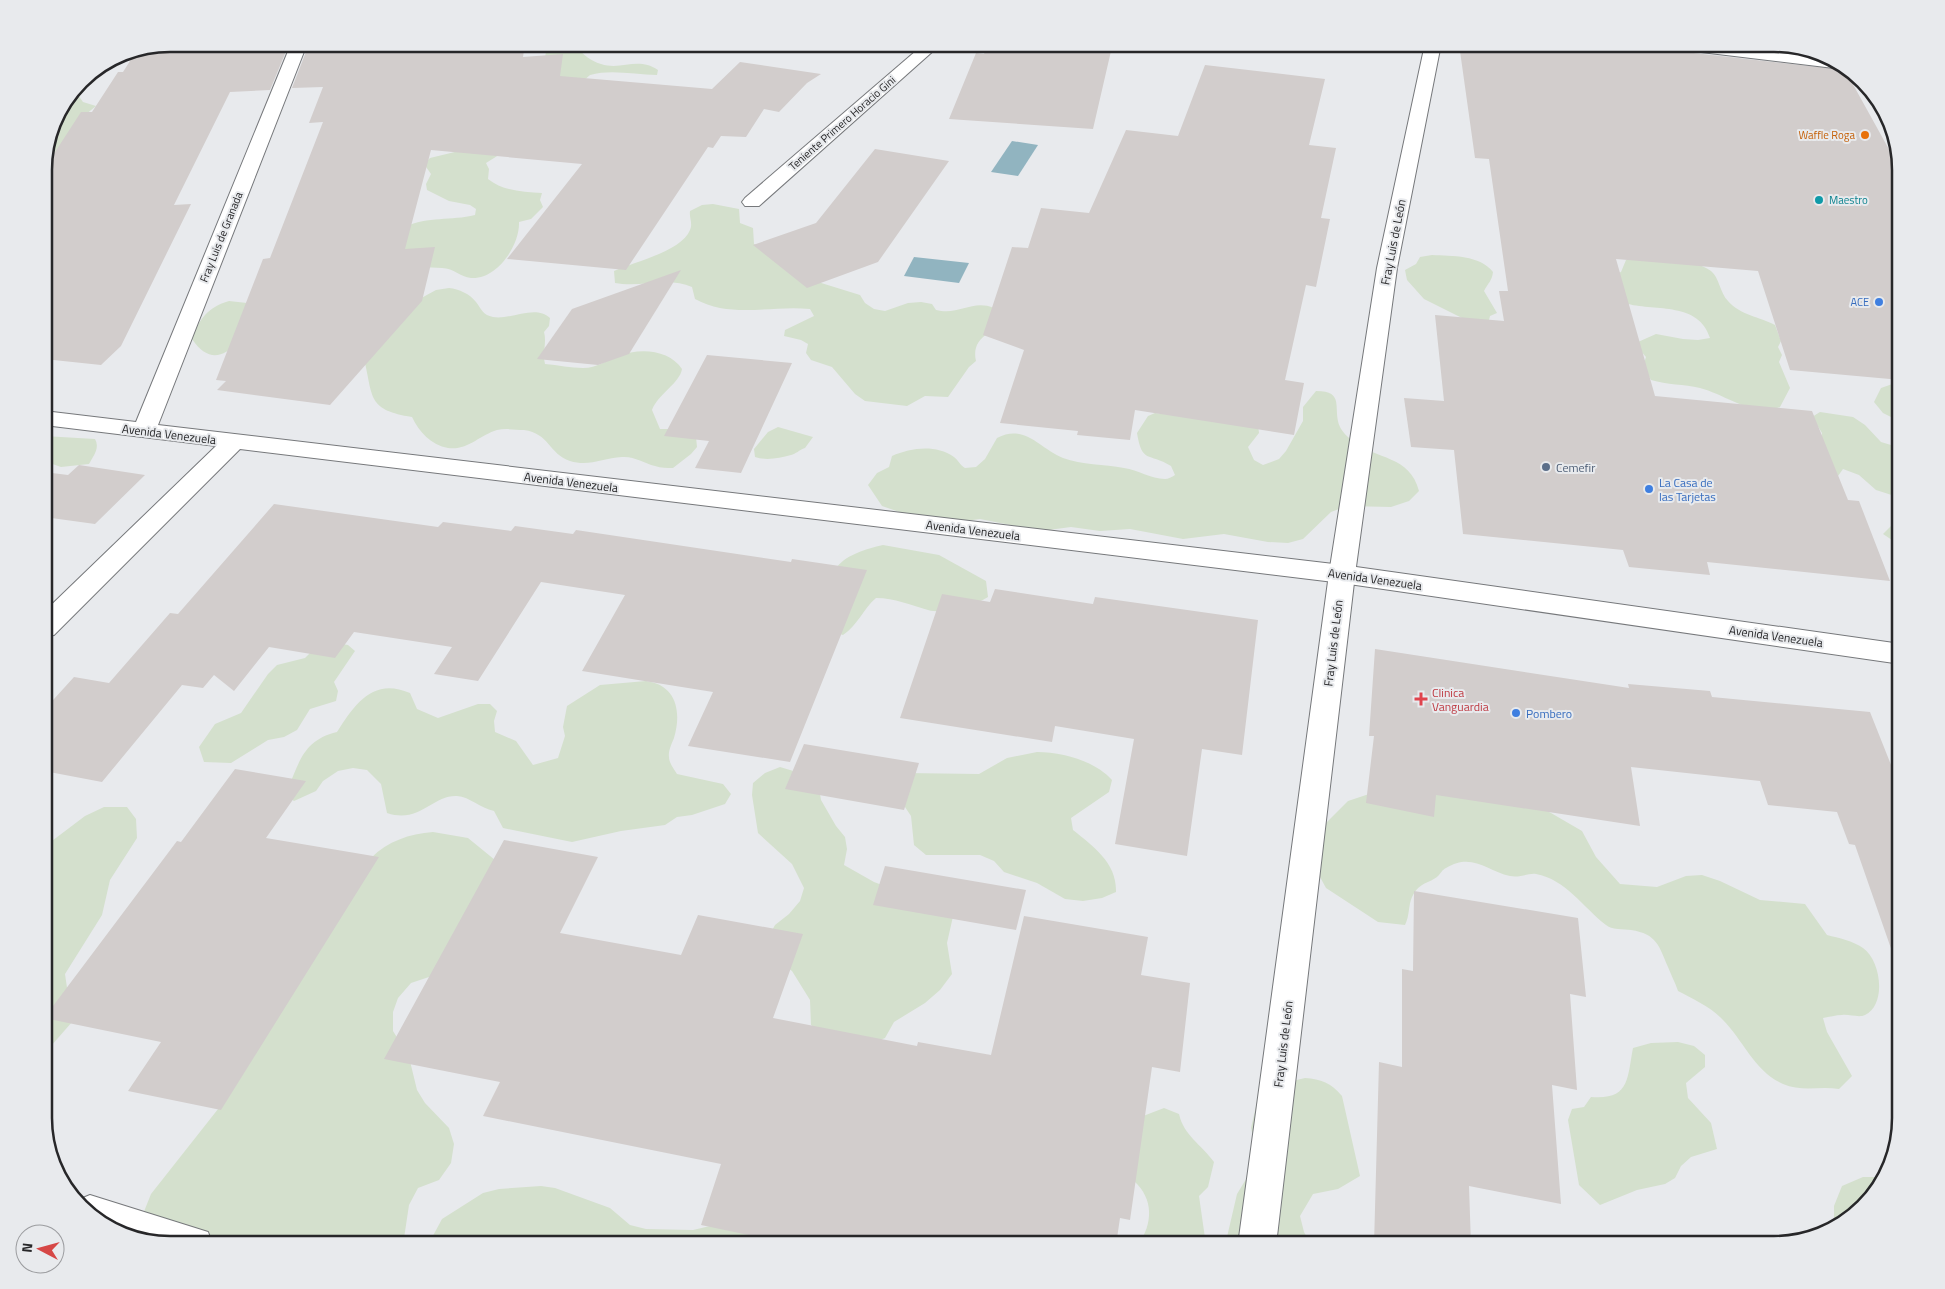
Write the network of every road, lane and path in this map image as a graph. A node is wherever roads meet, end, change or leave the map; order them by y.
1 (295, 53) edge
2 (923, 53) edge
3 (1431, 53) edge
4 (1751, 53) edge
5 (1816, 61) edge
6 (752, 202) dead end
7 (53, 419) edge
8 (144, 431) junction
9 (233, 442) junction
10 (1342, 574) junction
11 (53, 619) edge
12 (1892, 653) edge
13 (108, 1219) edge
14 (163, 1236) edge
15 (1258, 1236) edge

1 - 8 street, Fray Luis de Granada
2 - 6 street, Teniente Primero Horacio Gini
3 - 10 street, Fray Luis de León
4 - 5 street
7 - 8 street, Avenida Venezuela
8 - 9 street, Avenida Venezuela
9 - 10 street, Avenida Venezuela
9 - 11 street
10 - 12 street, Avenida Venezuela
10 - 15 street, Fray Luis de León
13 - 14 street

